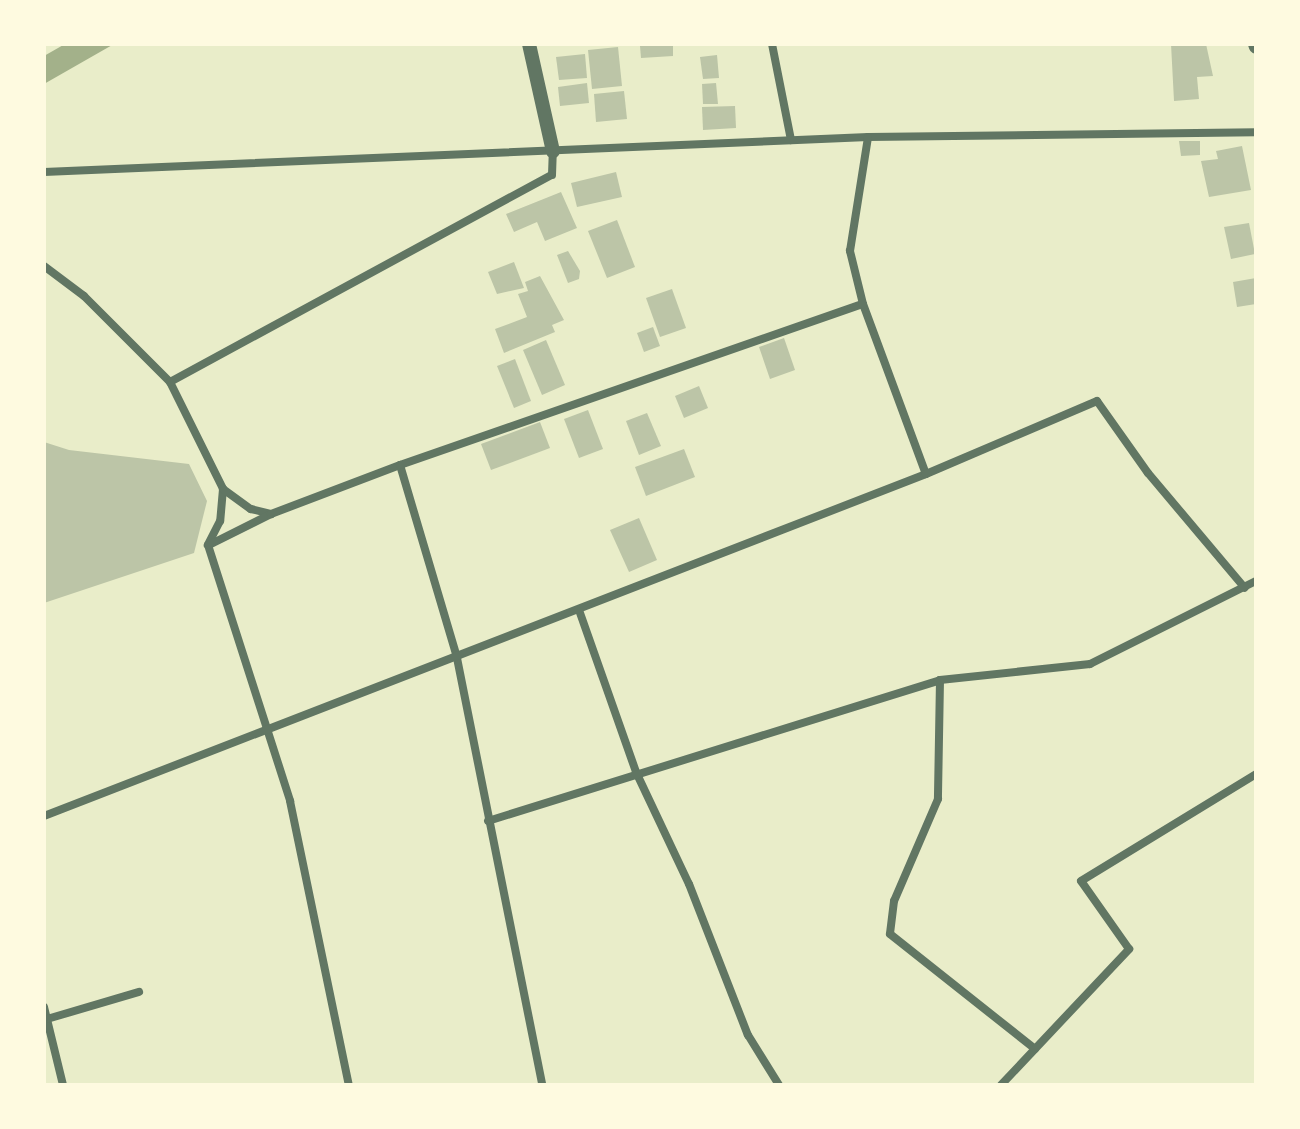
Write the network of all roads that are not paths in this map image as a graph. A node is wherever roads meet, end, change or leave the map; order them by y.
1 (529, 44) edge
2 (772, 44) edge
3 (1256, 132) edge
4 (868, 137) junction
5 (791, 140) junction
6 (553, 151) junction
7 (44, 172) edge
8 (44, 266) edge
9 (863, 304) junction
10 (170, 382) junction
11 (400, 465) junction
12 (926, 474) junction
13 (223, 489) junction
14 (271, 514) junction
15 (208, 545) junction
16 (1256, 581) edge
17 (1245, 588) junction
18 (579, 610) junction
19 (457, 658) junction
20 (940, 680) junction
21 (265, 733) junction
22 (636, 772) junction
23 (1256, 774) edge
24 (44, 816) edge
25 (488, 821) junction
26 (139, 992) dead end
27 (44, 1007) edge
28 (47, 1019) junction
29 (1035, 1049) junction
30 (63, 1085) edge
31 (349, 1085) edge
32 (542, 1085) edge
33 (779, 1085) edge
34 (1001, 1085) edge

1 - 6 street
2 - 5 street
3 - 4 street
4 - 5 street
4 - 9 street
5 - 6 street
6 - 7 street
6 - 10 street
8 - 10 street
9 - 11 street
9 - 12 street
10 - 13 street
11 - 14 street
11 - 19 street
12 - 17 street
12 - 18 street
13 - 14 street
13 - 15 street
14 - 15 street
15 - 21 street
16 - 17 street
17 - 20 street
18 - 19 street
18 - 22 street
19 - 21 street
19 - 25 street
20 - 22 street
20 - 29 street
21 - 24 street
21 - 31 street
22 - 25 street
22 - 33 street
23 - 29 street
25 - 32 street
26 - 28 street
27 - 28 street
28 - 30 street
29 - 34 street

